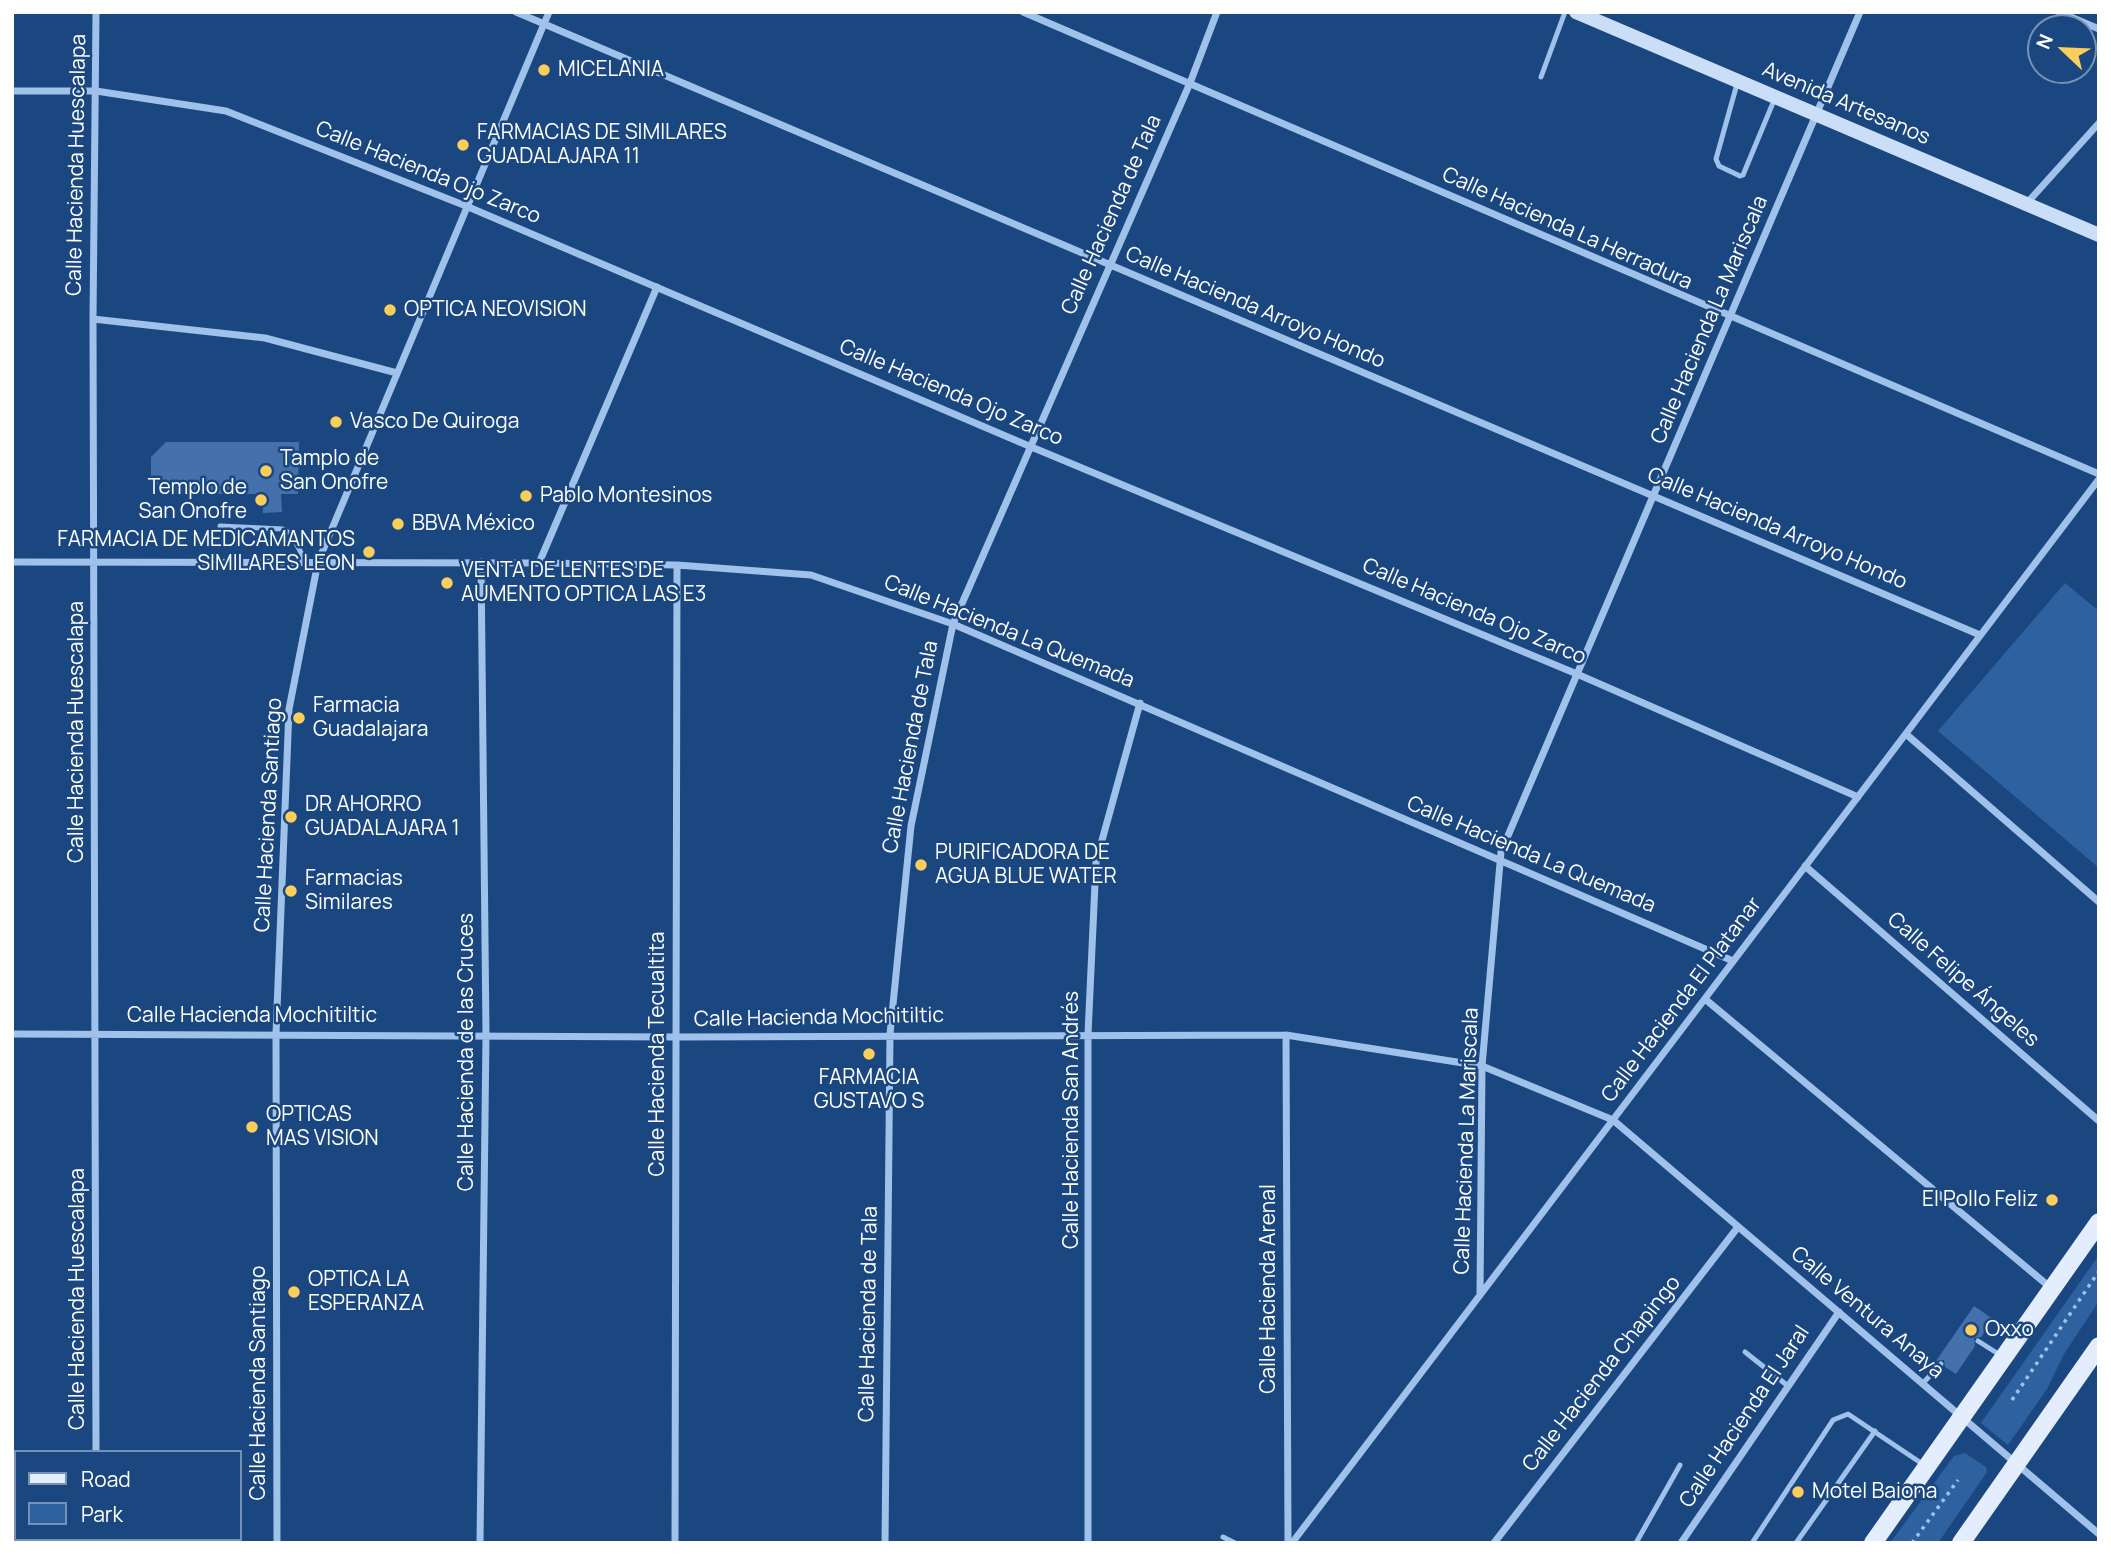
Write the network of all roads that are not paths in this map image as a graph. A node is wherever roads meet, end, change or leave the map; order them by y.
1 (96, 12) edge
2 (516, 12) edge
3 (549, 12) edge
4 (1023, 12) edge
5 (1217, 12) edge
6 (1565, 12) edge
7 (1576, 12) edge
8 (1860, 12) edge
9 (2059, 12) edge
10 (544, 24) junction
11 (2099, 29) edge
12 (1541, 77) dead end
13 (1738, 81) junction
14 (1190, 83) junction
15 (12, 91) edge
16 (96, 92) junction
17 (1776, 97) junction
18 (1817, 114) junction
19 (2099, 123) edge
20 (2026, 204) junction
21 (466, 206) junction
22 (2099, 235) edge
23 (1110, 266) junction
24 (657, 287) junction
25 (1730, 318) junction
26 (93, 319) junction
27 (397, 373) junction
28 (1029, 446) junction
29 (2099, 477) edge
30 (1654, 495) junction
31 (220, 526) dead end
32 (12, 562) edge
33 (94, 562) junction
34 (306, 562) junction
35 (318, 562) junction
36 (481, 562) junction
37 (540, 563) junction
38 (677, 565) junction
39 (953, 624) junction
40 (1980, 635) junction
41 (1577, 674) junction
42 (1140, 703) junction
43 (1906, 734) junction
44 (1858, 797) junction
45 (1501, 861) junction
46 (1805, 866) junction
47 (2099, 902) edge
48 (1733, 961) junction
49 (1705, 999) junction
50 (12, 1034) edge
51 (95, 1034) junction
52 (276, 1034) junction
53 (486, 1034) junction
54 (890, 1034) junction
55 (1088, 1034) junction
56 (1286, 1035) junction
57 (676, 1037) junction
58 (1482, 1066) junction
59 (1613, 1120) junction
60 (2099, 1121) edge
61 (2099, 1222) edge
62 (1738, 1227) junction
63 (2052, 1289) junction
64 (1480, 1295) junction
65 (1839, 1312) junction
66 (1978, 1341) dead end
67 (2099, 1346) edge
68 (1745, 1352) dead end
69 (2003, 1357) junction
70 (1941, 1364) dead end
71 (1923, 1383) junction
72 (1788, 1386) junction
73 (1962, 1416) junction
74 (1875, 1431) junction
75 (96, 1450) edge
76 (2017, 1464) junction
77 (1680, 1465) dead end
78 (1927, 1466) junction
79 (2099, 1534) edge
80 (1223, 1537) dead end
81 (277, 1543) edge
82 (480, 1543) edge
83 (676, 1543) edge
84 (885, 1543) edge
85 (1088, 1543) edge
86 (1235, 1543) edge
87 (1290, 1543) edge
88 (1494, 1543) edge
89 (1636, 1543) edge
90 (1681, 1543) edge
91 (1752, 1543) edge
92 (1796, 1543) edge
93 (1873, 1543) edge
94 (1961, 1543) edge

1 - 16 street, Calle Hacienda Huescalapa
2 - 10 street, Calle Hacienda Arroyo Hondo
3 - 10 street, Calle Hacienda Santiago
4 - 14 street, Calle Hacienda La Herradura
5 - 14 street, Calle Hacienda de Tala
6 - 12 lane
7 - 13 main road, Avenida Artesanos
8 - 18 street, Calle Hacienda La Mariscala
9 - 11 street
10 - 21 street, Calle Hacienda Santiago
10 - 23 street, Calle Hacienda Arroyo Hondo
13 - 17 main road, Avenida Artesanos
13 - 17 lane
14 - 23 street, Calle Hacienda de Tala
14 - 25 street, Calle Hacienda La Herradura
15 - 16 street, Calle Hacienda Ojo Zarco
16 - 21 street, Calle Hacienda Ojo Zarco
16 - 26 street, Calle Hacienda Huescalapa
17 - 18 main road, Avenida Artesanos
18 - 20 main road, Avenida Artesanos
18 - 25 street, Calle Hacienda La Mariscala
19 - 20 street
20 - 22 main road, Avenida Artesanos
21 - 24 street, Calle Hacienda Ojo Zarco
21 - 27 street, Calle Hacienda Santiago
23 - 28 street, Calle Hacienda de Tala
23 - 30 street, Calle Hacienda Arroyo Hondo
24 - 28 street, Calle Hacienda Ojo Zarco
24 - 37 street
25 - 29 street, Calle Hacienda La Herradura
25 - 30 street, Calle Hacienda La Mariscala
26 - 27 street
26 - 33 street, Calle Hacienda Huescalapa
27 - 35 street, Calle Hacienda Santiago
28 - 39 street, Calle Hacienda de Tala
28 - 41 street, Calle Hacienda Ojo Zarco
29 - 40 street, Calle Hacienda El Platanar
30 - 40 street, Calle Hacienda Arroyo Hondo
30 - 41 street, Calle Hacienda La Mariscala
31 - 34 lane
32 - 33 street, Calle Hacienda La Quemada
33 - 34 street, Calle Hacienda La Quemada
33 - 51 street, Calle Hacienda Huescalapa
34 - 35 street, Calle Hacienda La Quemada
35 - 36 street, Calle Hacienda La Quemada
35 - 52 street, Calle Hacienda Santiago
36 - 37 street, Calle Hacienda La Quemada
36 - 53 street, Calle Hacienda de las Cruces
37 - 38 street, Calle Hacienda La Quemada
38 - 39 street, Calle Hacienda La Quemada
38 - 57 street, Calle Hacienda Tecualtita
39 - 42 street, Calle Hacienda La Quemada
39 - 54 street, Calle Hacienda de Tala
40 - 43 street, Calle Hacienda El Platanar
41 - 44 street, Calle Hacienda Ojo Zarco
41 - 45 street, Calle Hacienda La Mariscala
42 - 45 street, Calle Hacienda La Quemada
42 - 55 street, Calle Hacienda San Andrés
43 - 44 street, Calle Hacienda El Platanar
43 - 47 street
44 - 46 street, Calle Hacienda El Platanar
45 - 48 street, Calle Hacienda La Quemada
45 - 58 street, Calle Hacienda La Mariscala
46 - 48 street, Calle Hacienda El Platanar
46 - 60 street, Calle Felipe Ángeles
48 - 49 street, Calle Hacienda El Platanar
49 - 59 street, Calle Hacienda El Platanar
49 - 63 street
50 - 51 street, Calle Hacienda Mochitiltic
51 - 52 street, Calle Hacienda Mochitiltic
51 - 75 street, Calle Hacienda Huescalapa
52 - 53 street, Calle Hacienda Mochitiltic
52 - 81 street, Calle Hacienda Santiago
53 - 57 street, Calle Hacienda Mochitiltic
53 - 82 street, Calle Hacienda de las Cruces
54 - 55 street, Calle Hacienda Mochitiltic
54 - 57 street, Calle Hacienda Mochitiltic
54 - 84 street, Calle Hacienda de Tala
55 - 56 street, Calle Hacienda Mochitiltic
55 - 85 street, Calle Hacienda San Andrés
56 - 58 street, Calle Hacienda Mochitiltic
56 - 87 street, Calle Hacienda Arenal
57 - 83 street, Calle Hacienda Tecualtita
58 - 59 street, Calle Hacienda Mochitiltic
58 - 64 street, Calle Hacienda La Mariscala
59 - 62 street, Calle Ventura Anaya
59 - 64 street, Calle Hacienda El Platanar
61 - 63 main road
62 - 65 street, Calle Ventura Anaya
62 - 88 street, Calle Hacienda Chapingo
63 - 69 main road
64 - 87 street, Calle Hacienda El Platanar
65 - 71 street, Calle Ventura Anaya
65 - 72 street, Calle Hacienda El Jaral
66 - 69 lane
67 - 76 main road
68 - 72 lane
69 - 73 main road
70 - 71 lane
71 - 73 street, Calle Ventura Anaya
72 - 90 street, Calle Hacienda El Jaral
73 - 76 street, Calle Ventura Anaya
73 - 78 main road
74 - 78 lane
74 - 91 lane
74 - 92 lane
76 - 79 street, Calle Ventura Anaya
76 - 94 main road
77 - 89 lane
78 - 93 main road
80 - 86 lane

